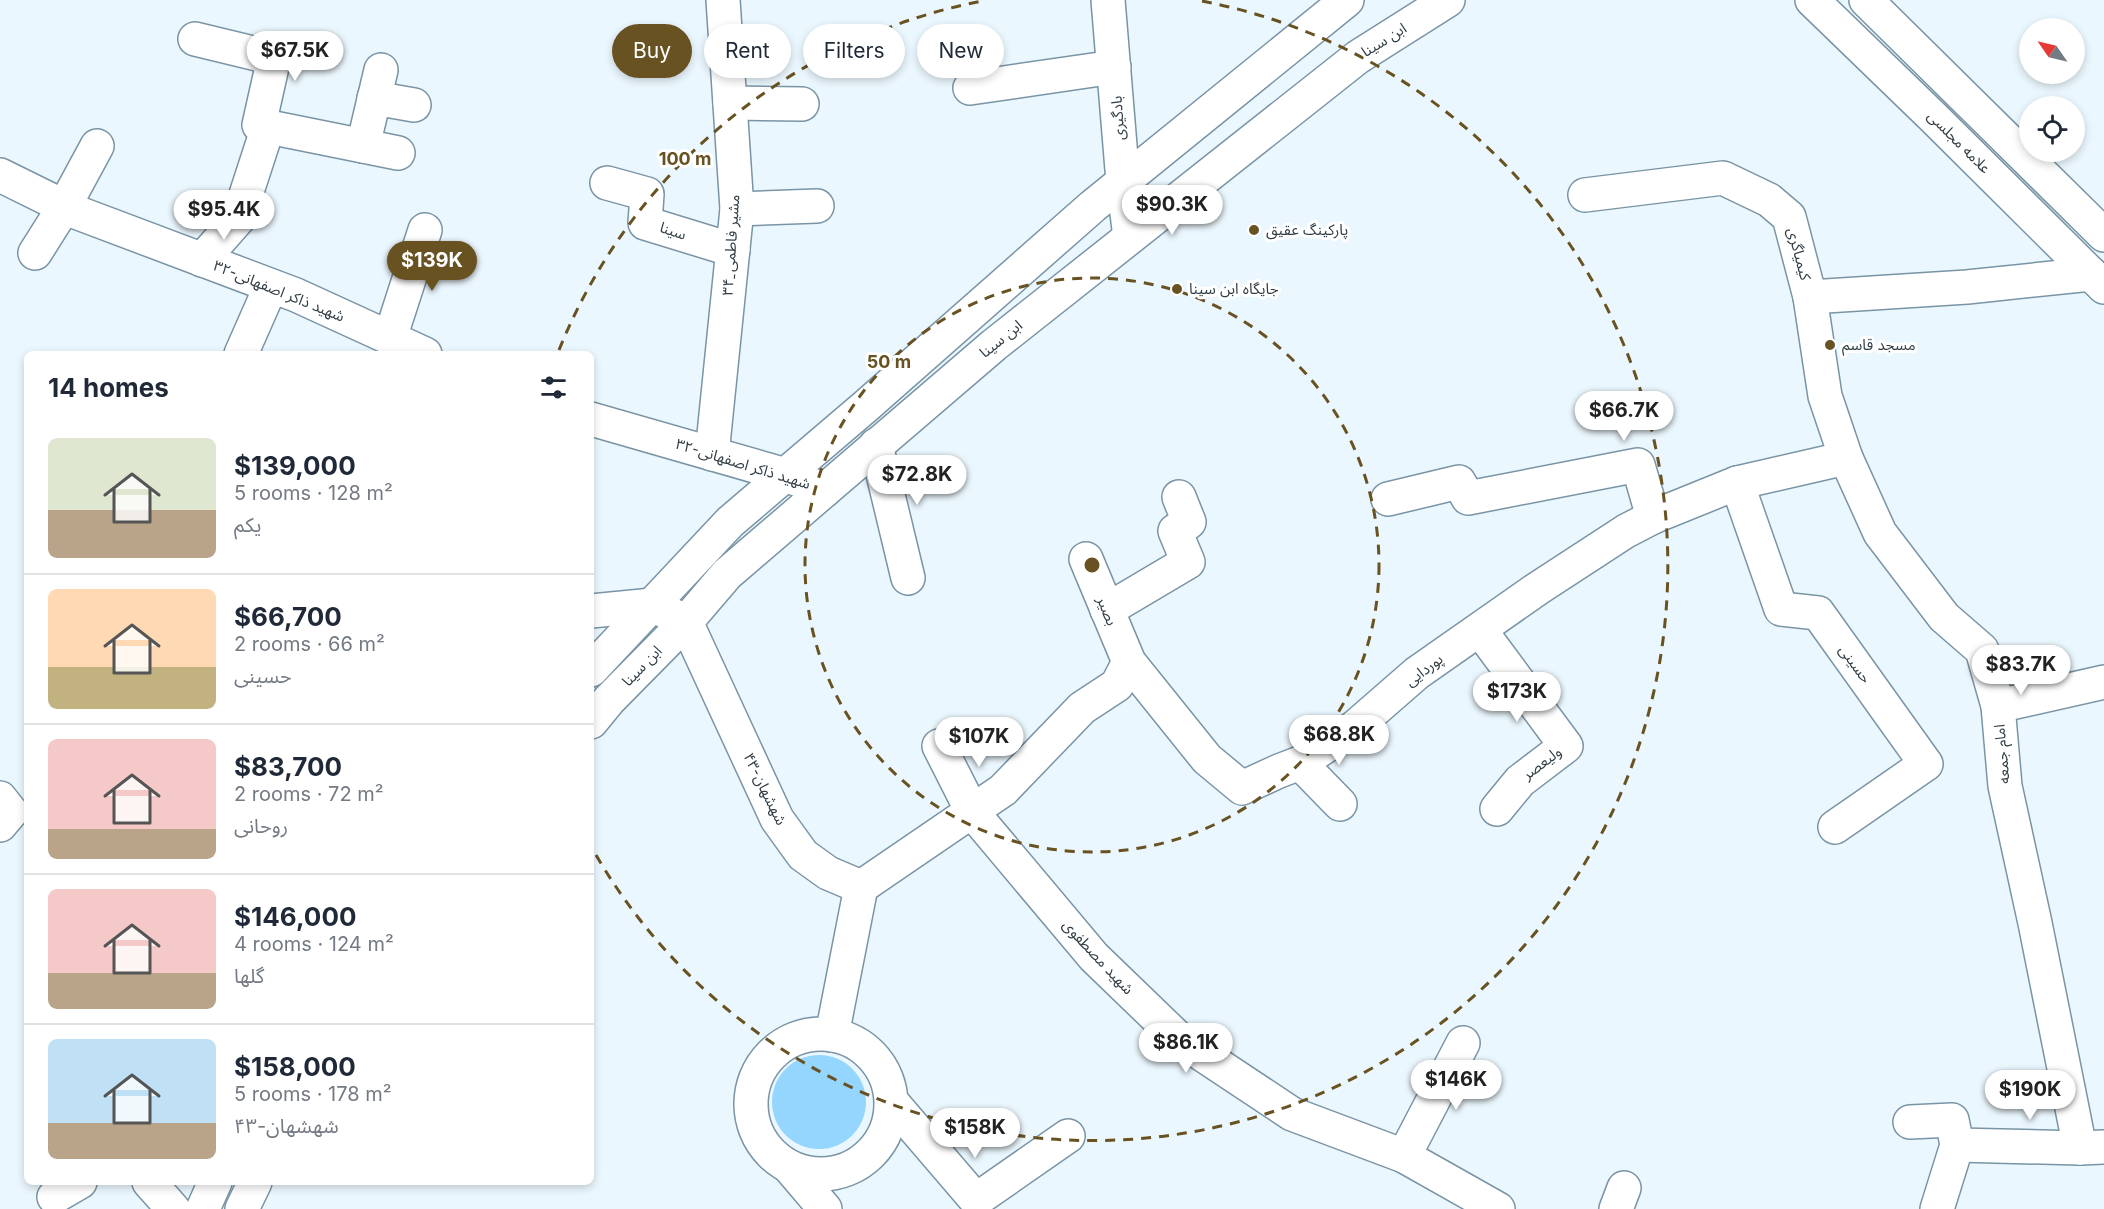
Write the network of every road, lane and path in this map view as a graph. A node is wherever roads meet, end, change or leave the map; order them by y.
1 (723, 0) edge
2 (1108, 0) edge
3 (1347, 0) edge
4 (1448, 0) edge
5 (1812, 0) edge
6 (1866, 0) edge
7 (195, 39) dead end
8 (1114, 67) junction
9 (970, 88) dead end
10 (730, 103) junction
11 (802, 104) dead end
12 (414, 105) dead end
13 (268, 127) junction
14 (97, 146) dead end
15 (363, 146) junction
16 (398, 153) dead end
17 (0, 175) edge
18 (1123, 182) junction
19 (607, 183) dead end
20 (1586, 195) dead end
21 (817, 206) dead end
22 (64, 207) junction
23 (737, 209) junction
24 (425, 230) dead end
25 (2104, 234) edge
26 (1130, 237) junction
27 (733, 250) junction
28 (35, 253) dead end
29 (202, 260) junction
30 (2097, 281) edge
31 (271, 286) junction
32 (1810, 297) junction
33 (390, 338) junction
34 (241, 351) edge
35 (418, 351) edge
36 (594, 420) edge
37 (876, 446) junction
38 (712, 453) junction
39 (1846, 458) junction
40 (786, 475) junction
41 (1737, 483) junction
42 (825, 490) junction
43 (1179, 497) dead end
44 (1388, 499) dead end
45 (1639, 524) junction
46 (1086, 559) dead end
47 (908, 578) dead end
48 (653, 605) junction
49 (1107, 610) junction
50 (594, 611) edge
51 (686, 622) junction
52 (1480, 630) junction
53 (1129, 662) junction
54 (594, 667) edge
55 (2104, 682) edge
56 (1998, 706) junction
57 (594, 718) edge
58 (939, 746) dead end
59 (1300, 764) junction
60 (1340, 804) dead end
61 (1497, 809) dead end
62 (973, 813) junction
63 (1834, 827) dead end
64 (861, 887) junction
65 (832, 1035) junction
66 (1463, 1042) dead end
67 (892, 1102) junction
68 (1910, 1122) dead end
69 (1068, 1136) dead end
70 (1957, 1145) junction
71 (2092, 1148) edge
72 (1404, 1156) junction
73 (791, 1169) junction
74 (152, 1185) edge
75 (214, 1185) edge
76 (254, 1185) edge
77 (174, 1209) edge
78 (202, 1209) edge
79 (242, 1209) edge
80 (825, 1209) edge
81 (1497, 1209) edge
82 (1937, 1209) edge

1 - 10 street, ۳۴_مشیر فاطمی
2 - 8 street, بادگیری
3 - 18 street
4 - 26 street, ابن سینا
5 - 30 street, علامه مجلسی
6 - 25 street
7 - 13 street
8 - 9 street
8 - 18 street, بادگیری
10 - 11 street
10 - 23 street, ۳۴_مشیر فاطمی
12 - 15 street
13 - 15 street
13 - 29 street
14 - 22 street
15 - 16 street
17 - 22 street, ۳۲-شهید ذاکر اصفهانی
18 - 26 street, بادگیری
18 - 40 street
19 - 27 street, سینا
20 - 32 street, کیمیاگری
21 - 23 street
22 - 28 street
22 - 29 street, ۳۲-شهید ذاکر اصفهانی
23 - 27 street, ۳۴_مشیر فاطمی
24 - 33 street
26 - 37 street, ابن سینا
27 - 38 street, ۳۴_مشیر فاطمی
29 - 31 street, ۳۲-شهید ذاکر اصفهانی
30 - 32 street, کیمیاگری
31 - 33 street, ۳۲-شهید ذاکر اصفهانی
31 - 34 street
32 - 39 street, امام جمعه
33 - 35 street, ۳۲-شهید ذاکر اصفهانی
36 - 38 street, ۳۲-شهید ذاکر اصفهانی
37 - 42 street, ابن سینا
37 - 47 street
38 - 40 street, ۳۲-شهید ذاکر اصفهانی
39 - 41 street, پوردایی
39 - 56 street, امام جمعه
40 - 42 street, ۳۲-شهید ذاکر اصفهانی
40 - 48 street
41 - 45 street, پوردایی
41 - 63 street, حسینی
42 - 51 street, ابن سینا
43 - 49 street
44 - 45 street
45 - 52 street, پوردایی
46 - 49 street, بصیر
48 - 50 street
48 - 51 street
48 - 54 street
49 - 53 street, بصیر
51 - 57 street, ابن سینا
51 - 64 street, ۴۳-شهشهان
52 - 59 street, پوردایی
52 - 61 street, ولیعصر
53 - 59 street, پوردایی
53 - 62 street
55 - 56 street
56 - 71 street, امام جمعه
58 - 62 street, شهید مصطفوی
59 - 60 street
62 - 64 street
62 - 72 street, شهید مصطفوی
64 - 65 street
65 - 67 street
65 - 73 street
66 - 72 street
67 - 69 street
67 - 73 street
68 - 70 street
70 - 71 street, امام جمعه
70 - 82 street
72 - 81 street, شهید مصطفوی
73 - 80 street
74 - 77 street
75 - 78 street
76 - 79 street

